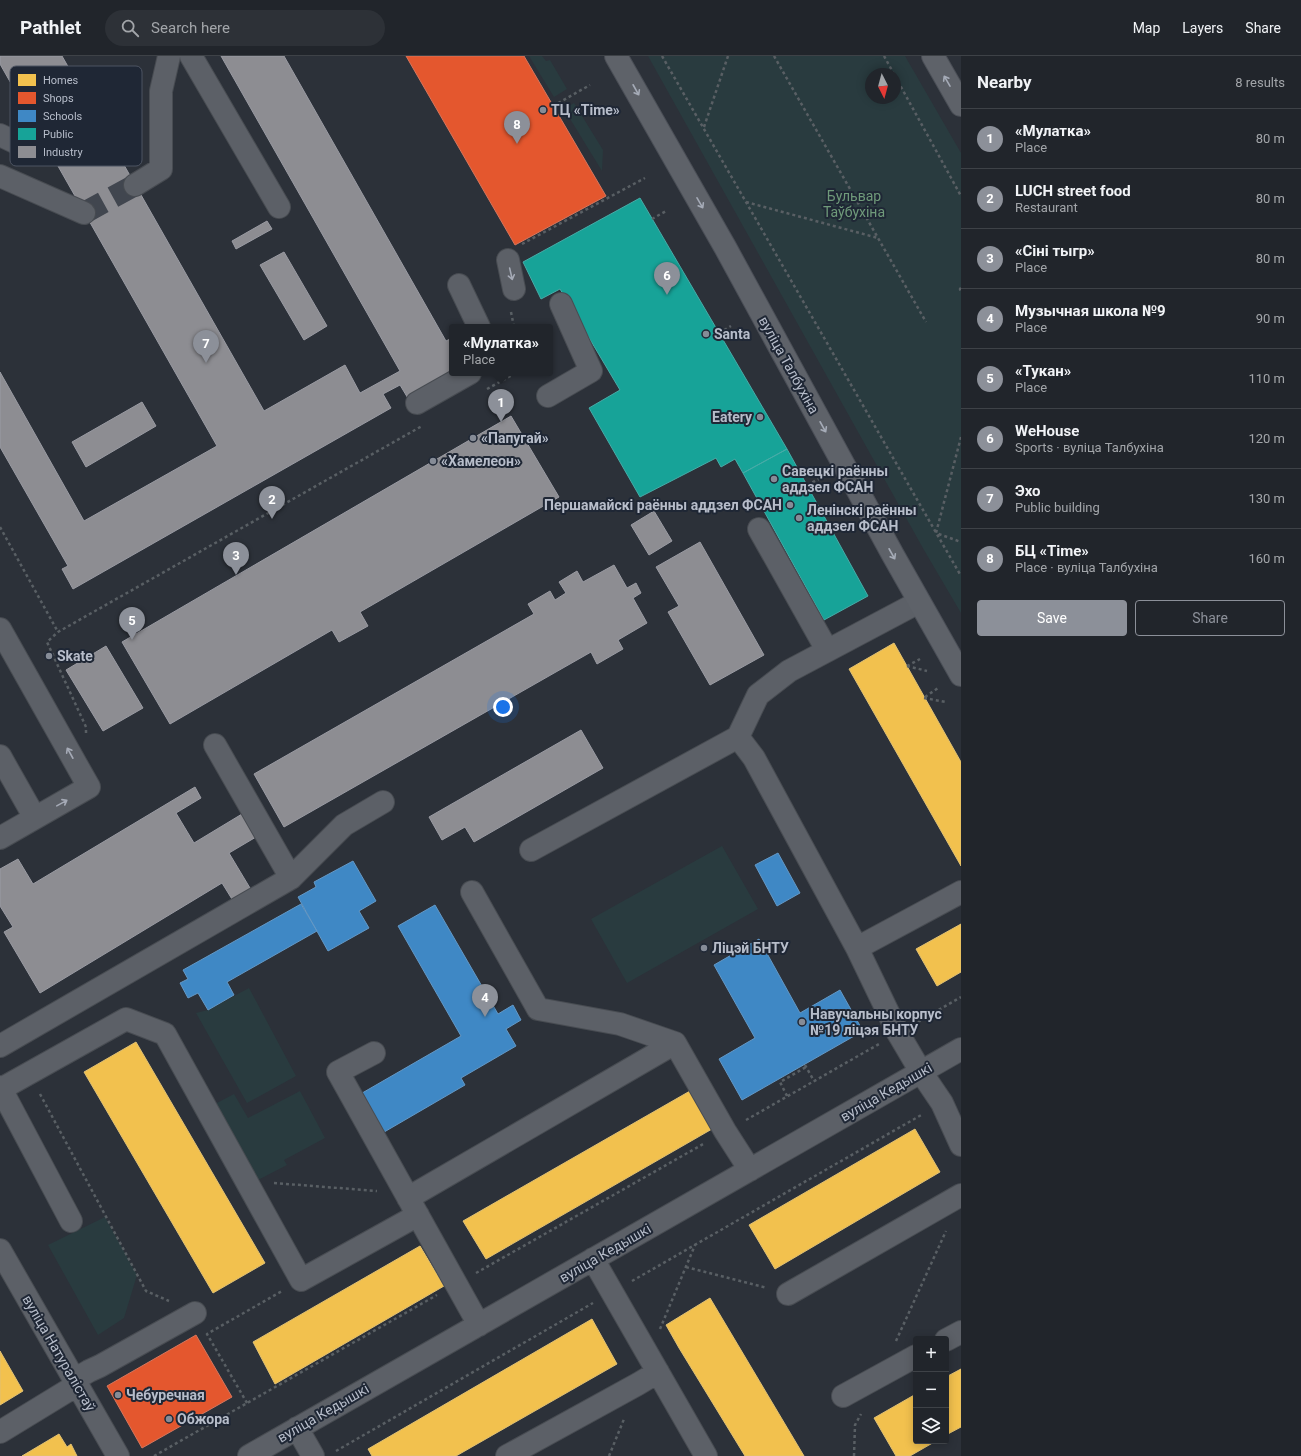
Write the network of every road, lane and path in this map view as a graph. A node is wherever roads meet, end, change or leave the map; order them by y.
1 (169, 56) edge
2 (191, 56) edge
3 (616, 56) edge
4 (662, 56) edge
5 (728, 56) edge
6 (774, 56) edge
7 (884, 56) edge
8 (933, 56) edge
9 (891, 68) edge
10 (590, 85) dead end
11 (901, 86) edge
12 (961, 105) edge
13 (554, 106) dead end
14 (704, 128) junction
15 (0, 135) edge
16 (10, 140) edge
17 (0, 176) edge
18 (645, 178) dead end
19 (135, 185) tunnel mouth
20 (961, 196) edge
21 (746, 201) junction
22 (279, 207) dead end
23 (666, 211) dead end
24 (84, 213) dead end
25 (652, 219) dead end
26 (878, 238) junction
27 (512, 253) joint
28 (459, 285) dead end
29 (961, 288) edge
30 (961, 292) edge
31 (512, 297) joint
32 (561, 304) dead end
33 (926, 322) dead end
34 (478, 324) edge
35 (514, 324) edge
36 (731, 326) dead end
37 (719, 333) dead end
38 (465, 376) edge
39 (511, 376) edge
40 (482, 393) dead end
41 (548, 396) dead end
42 (417, 403) dead end
43 (426, 424) dead end
44 (961, 437) edge
45 (819, 479) dead end
46 (807, 485) dead end
47 (0, 527) edge
48 (759, 529) dead end
49 (936, 533) junction
50 (961, 542) edge
51 (961, 576) edge
52 (919, 602) junction
53 (0, 629) edge
54 (58, 632) junction
55 (827, 650) junction
56 (920, 659) dead end
57 (927, 670) dead end
58 (961, 675) edge
59 (938, 688) dead end
60 (946, 702) dead end
61 (86, 734) dead end
62 (738, 737) junction
63 (215, 745) dead end
64 (0, 756) edge
65 (383, 802) dead end
66 (35, 818) junction
67 (0, 838) edge
68 (531, 850) dead end
69 (292, 878) junction
70 (472, 892) dead end
71 (961, 892) edge
72 (857, 948) junction
73 (961, 997) edge
74 (898, 1033) junction
75 (675, 1043) junction
76 (0, 1046) edge
77 (961, 1049) edge
78 (374, 1053) dead end
79 (921, 1072) junction
80 (814, 1081) junction
81 (0, 1088) edge
82 (39, 1094) dead end
83 (787, 1096) junction
84 (942, 1103) junction
85 (725, 1131) junction
86 (961, 1145) edge
87 (750, 1170) junction
88 (246, 1180) junction
89 (961, 1195) edge
90 (410, 1202) junction
91 (71, 1221) dead end
92 (948, 1227) dead end
93 (0, 1250) edge
94 (593, 1260) junction
95 (686, 1267) dead end
96 (301, 1280) junction
97 (456, 1284) junction
98 (612, 1293) junction
99 (788, 1294) joint
100 (195, 1313) joint
101 (479, 1324) junction
102 (961, 1332) edge
103 (949, 1338) edge
104 (913, 1358) edge
105 (658, 1372) junction
106 (880, 1375) junction
107 (76, 1383) junction
108 (843, 1396) dead end
109 (248, 1403) junction
110 (862, 1411) dead end
111 (297, 1428) junction
112 (0, 1432) edge
113 (334, 1452) dead end
114 (118, 1456) edge
115 (154, 1456) edge
116 (248, 1456) edge
117 (313, 1456) edge
118 (507, 1456) edge
119 (706, 1456) edge
120 (854, 1456) edge

1 - 19 street
2 - 22 street
3 -> 52 main road, вуліца Талбухіна
4 - 14 path
5 - 14 path
6 - 26 path
7 - 9 path
12 -> 8 main road
10 - 13 path
11 - 20 path
14 - 21 path
15 - 16 street
17 - 24 street
18 - 27 path
21 - 26 path
21 - 49 path
23 - 25 path
26 - 33 path
27 -> 31 street
28 - 34 street
29 - 30 path
31 - 35 path
32 - 41 street
36 - 37 path
38 - 42 street
39 - 40 path
43 - 54 path
44 - 49 path
45 - 46 path
47 - 54 path
48 - 55 street
49 - 50 path
49 - 51 path
52 - 55 street
52 - 58 main road, вуліца Талбухіна
66 -> 53 street
54 - 61 path
55 - 62 street
56 - 57 path
59 - 60 path
62 - 68 street
62 - 72 street
63 - 69 street
64 - 66 street
65 - 69 street
66 - 67 street
69 - 76 street
70 - 75 street
71 - 72 street
72 - 74 street
73 - 74 path
74 - 79 street
74 - 80 path
75 - 85 street
75 - 90 street
77 - 79 street, вуліца Кедышкі
78 - 90 street
79 - 84 street
79 - 87 street, вуліца Кедышкі
80 - 83 path
80 - 83 path
81 - 88 street
81 - 91 street
82 - 100 path
83 - 85 path
84 - 86 street
84 - 98 path
85 - 87 street
85 - 97 path
87 - 94 street, вуліца Кедышкі
88 - 90 path
88 - 96 street
89 - 99 street
90 - 96 street
90 - 97 street
92 - 106 path
93 - 107 street, вуліца Натуралістаў
94 - 98 street
94 - 101 street, вуліца Кедышкі
95 - 99 path
96 - 109 path
97 - 101 street
97 - 109 path
98 - 105 street
98 - 113 path
100 - 107 street
101 - 111 street, вуліца Кедышкі
102 - 103 street
104 - 106 street
105 - 118 street
105 - 119 street
106 - 108 street
107 - 112 street
107 - 114 street, вуліца Натуралістаў
109 - 115 path
110 - 120 path
111 - 116 street, вуліца Кедышкі
111 - 117 street

